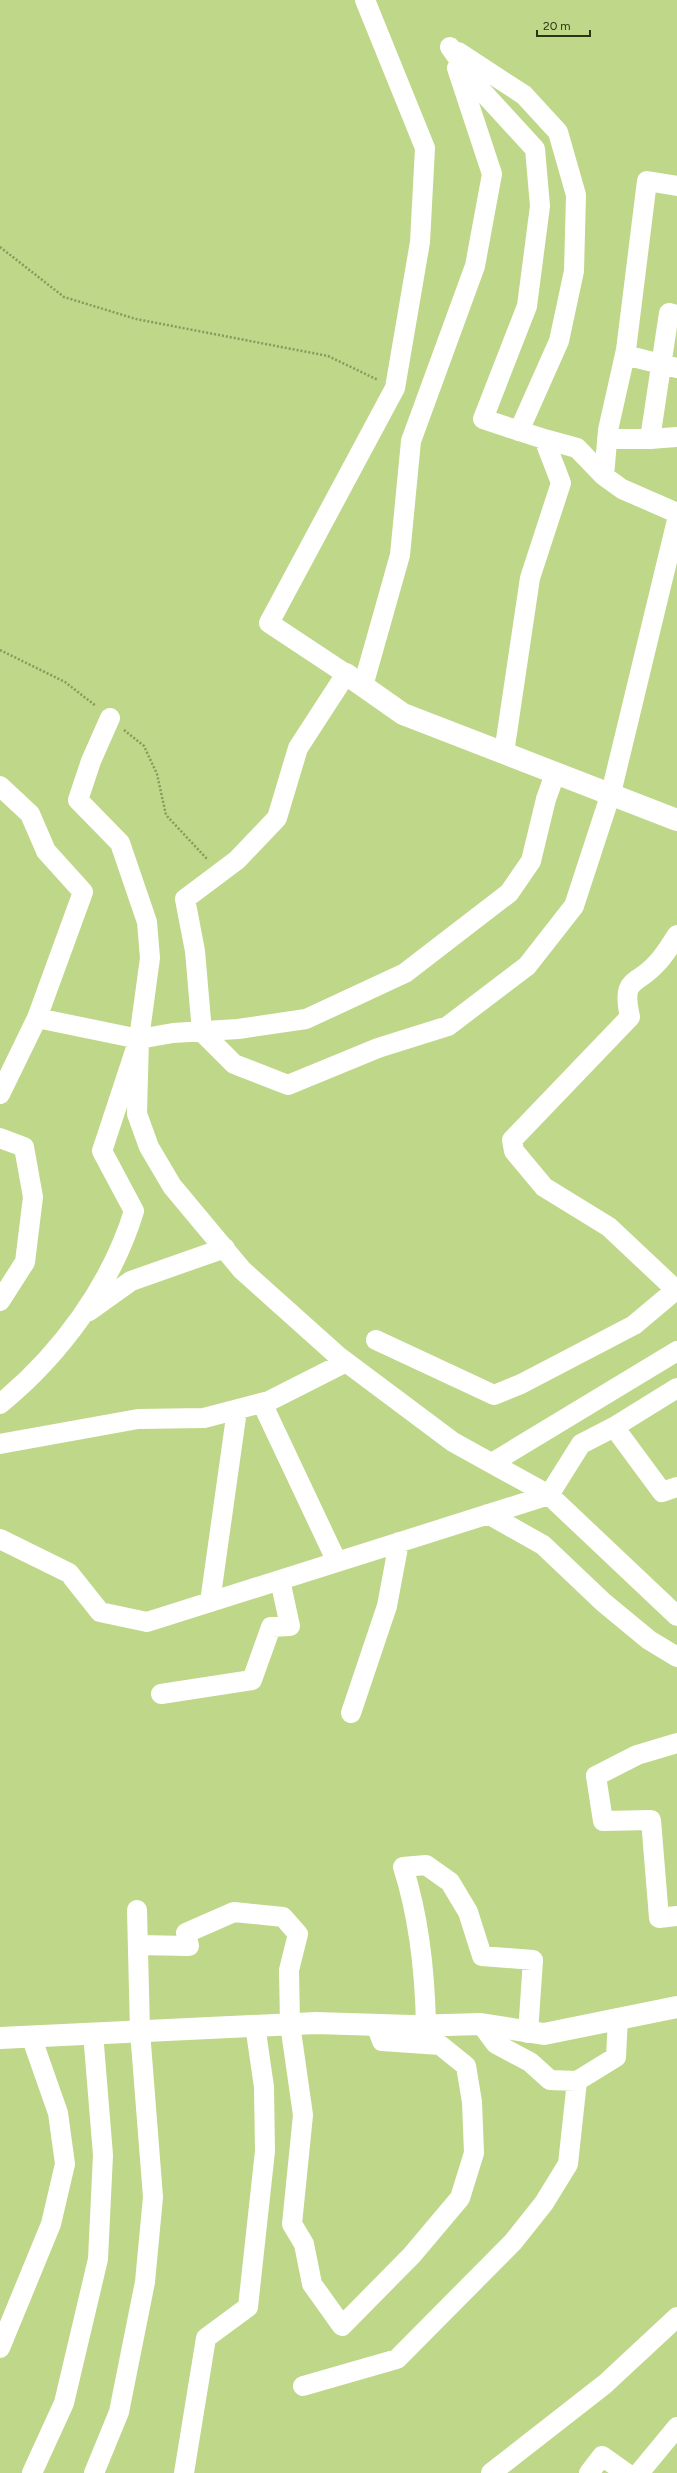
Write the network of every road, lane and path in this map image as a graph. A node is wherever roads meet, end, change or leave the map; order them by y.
1 (365, 0) edge
2 (450, 47) junction
3 (677, 186) edge
4 (0, 247) edge
5 (677, 315) edge
6 (625, 355) junction
7 (669, 366) edge
8 (395, 388) junction
9 (519, 431) junction
10 (677, 437) edge
11 (544, 439) junction
12 (607, 439) junction
13 (650, 439) junction
14 (604, 476) junction
15 (677, 513) edge
16 (677, 520) edge
17 (0, 650) edge
18 (355, 680) junction
19 (110, 718) junction
20 (504, 753) junction
21 (556, 774) junction
22 (0, 786) edge
23 (611, 793) junction
24 (676, 817) edge
25 (220, 872) junction
26 (677, 935) edge
27 (37, 1018) junction
28 (202, 1032) junction
29 (139, 1039) junction
30 (0, 1094) edge
31 (0, 1138) edge
32 (225, 1248) junction
33 (677, 1290) edge
34 (0, 1301) edge
35 (84, 1315) junction
36 (376, 1340) dead end
37 (677, 1351) edge
38 (346, 1362) junction
39 (677, 1388) edge
40 (262, 1403) junction
41 (0, 1404) edge
42 (237, 1410) junction
43 (614, 1427) junction
44 (0, 1444) edge
45 (492, 1463) junction
46 (677, 1487) edge
47 (549, 1495) junction
48 (488, 1514) junction
49 (0, 1539) edge
50 (399, 1542) junction
51 (337, 1562) junction
52 (280, 1580) junction
53 (210, 1602) junction
54 (677, 1616) edge
55 (677, 1657) edge
56 (161, 1694) dead end
57 (351, 1713) dead end
58 (677, 1743) edge
59 (137, 1910) dead end
60 (677, 1916) edge
61 (138, 1945) junction
62 (677, 2007) edge
63 (618, 2018) junction
64 (290, 2024) junction
65 (481, 2024) junction
66 (255, 2025) junction
67 (376, 2025) junction
68 (426, 2026) junction
69 (140, 2031) junction
70 (93, 2033) junction
71 (528, 2033) junction
72 (31, 2036) junction
73 (0, 2038) edge
74 (577, 2081) junction
75 (677, 2317) edge
76 (0, 2348) edge
77 (303, 2386) dead end
78 (677, 2427) edge
79 (32, 2473) edge
80 (94, 2473) edge
81 (184, 2473) edge
82 (491, 2473) edge
83 (589, 2473) edge
84 (626, 2473) edge
85 (640, 2473) edge

1 - 8 street
2 - 9 street
2 - 9 street
2 - 18 street
3 - 6 street
4 - 8 path
5 - 7 street
6 - 7 street
6 - 12 street
7 - 13 street
8 - 18 street
9 - 11 street
10 - 13 street
11 - 14 street
11 - 20 street
12 - 13 street
12 - 14 street
14 - 15 street
16 - 23 street
17 - 19 path
18 - 20 street
18 - 25 street
19 - 25 path
19 - 29 street
20 - 21 street
21 - 23 street
21 - 28 street
22 - 27 street
23 - 24 street
23 - 28 street
25 - 28 street
26 - 33 street
27 - 29 street
27 - 30 street
28 - 29 street
29 - 32 street
29 - 35 street
31 - 34 street
32 - 35 street
32 - 38 street
33 - 36 street
35 - 41 street
37 - 45 street
38 - 40 street
38 - 45 street
39 - 43 street
40 - 42 street
40 - 51 street
42 - 44 street
42 - 53 street
43 - 46 street
43 - 47 street
45 - 47 street
47 - 48 street
47 - 54 street
48 - 50 street
48 - 55 street
49 - 53 street
50 - 51 street
50 - 57 street
51 - 52 street
52 - 53 street
52 - 56 street
58 - 60 street
59 - 61 street
61 - 64 street
61 - 69 street
62 - 63 street
63 - 71 street
63 - 74 street
64 - 66 street
64 - 67 street
64 - 67 street
65 - 68 street
65 - 71 street
65 - 74 street
66 - 69 street
66 - 81 street
67 - 68 street
68 - 71 street
69 - 70 street
69 - 80 street
70 - 72 street
70 - 79 street
72 - 73 street
72 - 76 street
74 - 77 street
75 - 82 street
78 - 85 street
83 - 84 street

